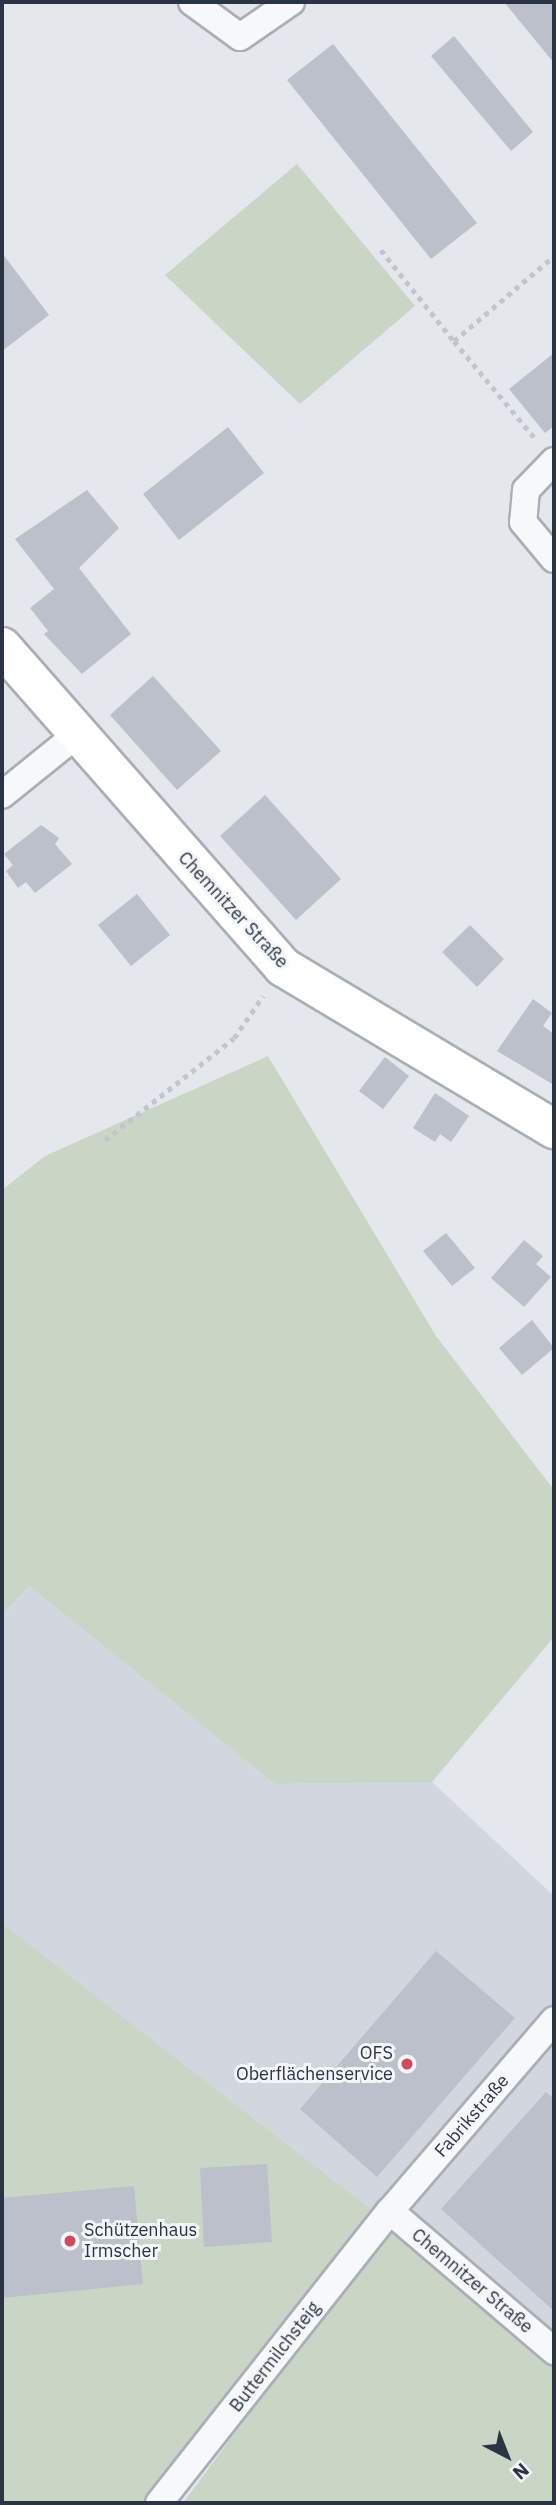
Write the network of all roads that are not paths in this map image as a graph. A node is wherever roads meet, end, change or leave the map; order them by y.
1 (192, 2) edge
2 (291, 2) edge
3 (554, 461) edge
4 (554, 559) edge
5 (2, 647) edge
6 (74, 737) junction
7 (2, 795) edge
8 (554, 1129) edge
9 (554, 2020) edge
10 (390, 2211) junction
11 (554, 2351) edge
12 (159, 2503) edge

1 - 2 street
3 - 4 street
5 - 6 street, Chemnitzer Straße
6 - 7 street
6 - 8 street, Chemnitzer Straße
9 - 10 street, Fabrikstraße
10 - 11 street, Chemnitzer Straße
10 - 12 street, Buttermilchsteig

